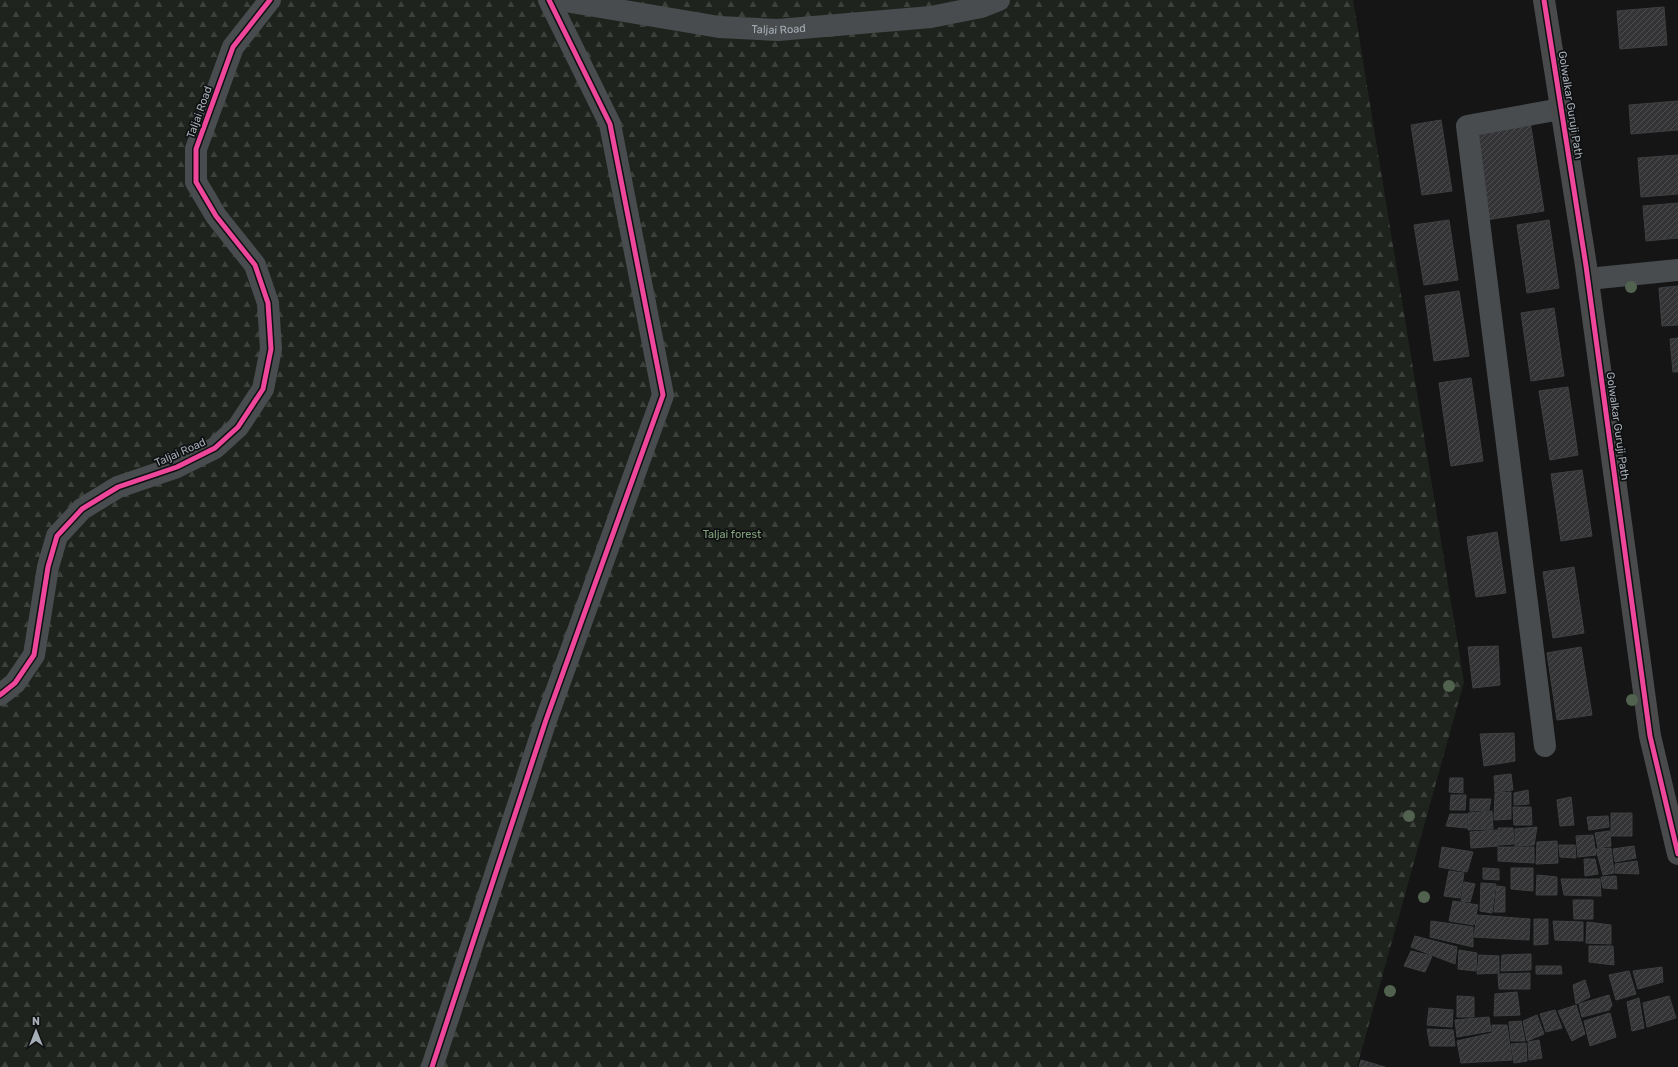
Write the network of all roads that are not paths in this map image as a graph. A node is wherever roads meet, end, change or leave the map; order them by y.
1 (270, 0) edge
2 (549, 0) edge
3 (558, 0) edge
4 (999, 0) edge
5 (1544, 0) edge
6 (1561, 109) junction
7 (1678, 270) edge
8 (1588, 279) junction
9 (0, 695) edge
10 (1545, 746) dead end
11 (1677, 841) edge
12 (432, 1067) edge

1 - 9 street, Taljai Road
2 - 12 street
3 - 4 street, Taljai Road
5 - 6 street, Golwalkar Guruji Path
6 - 8 street, Golwalkar Guruji Path
6 - 10 street
7 - 8 street
8 - 11 street, Golwalkar Guruji Path

